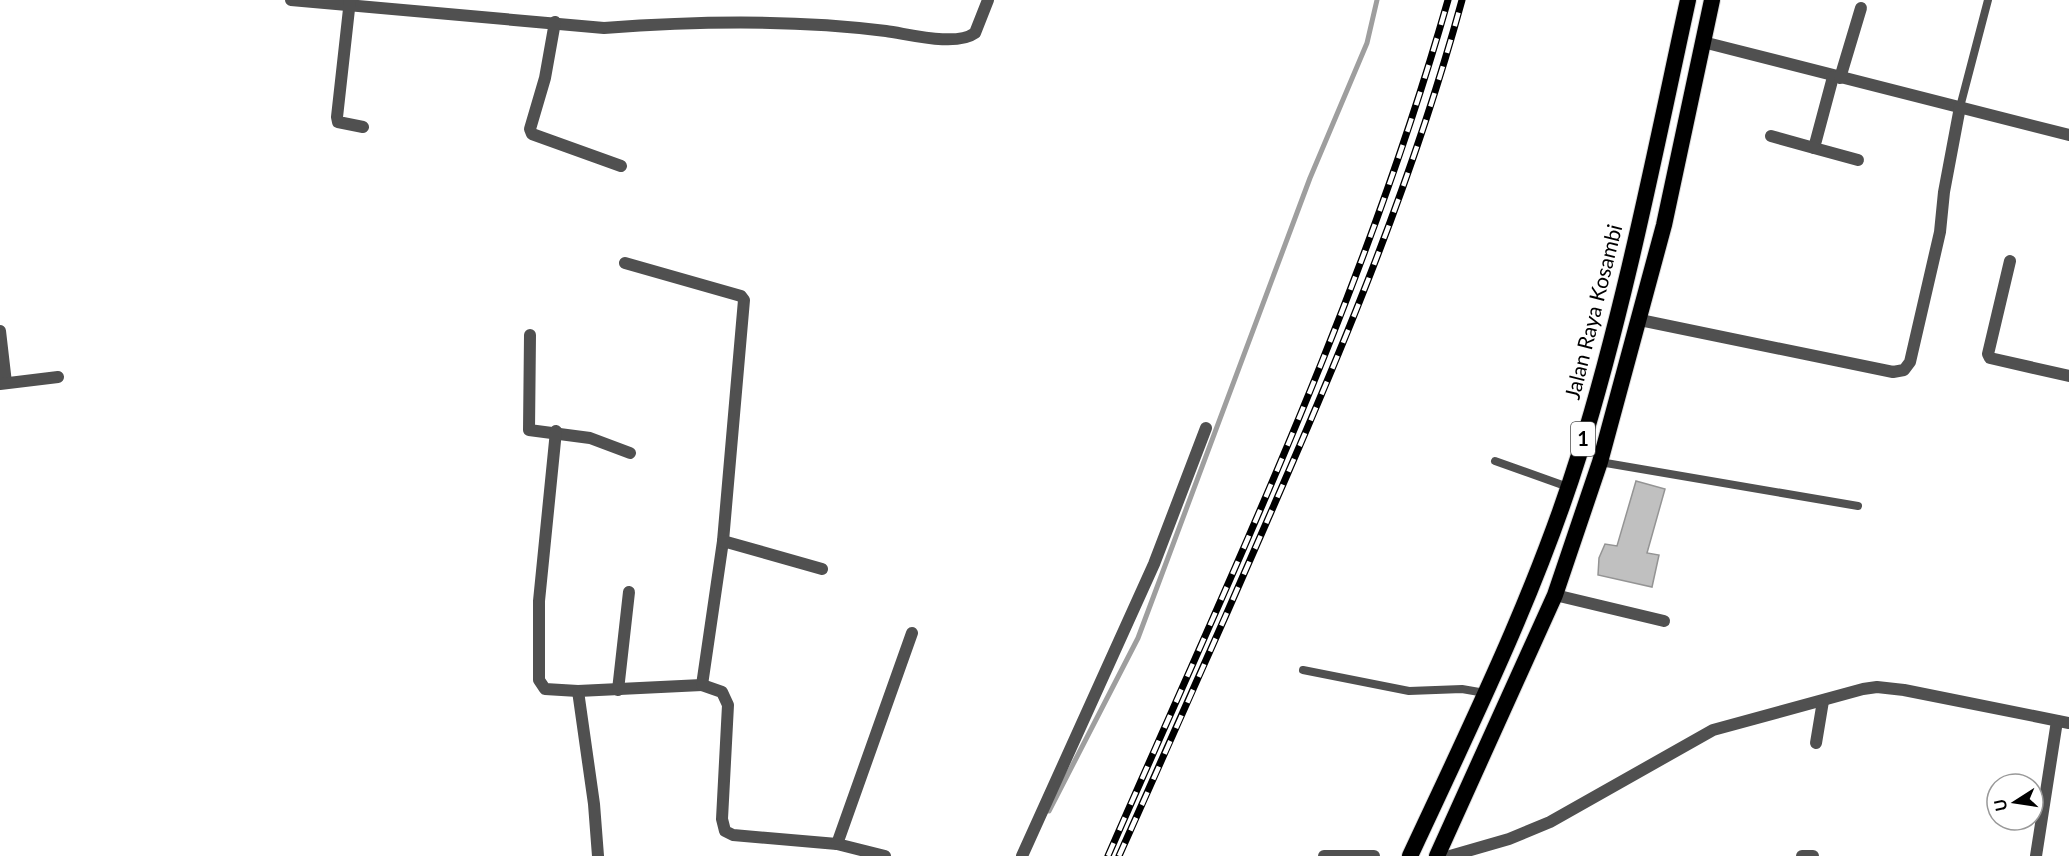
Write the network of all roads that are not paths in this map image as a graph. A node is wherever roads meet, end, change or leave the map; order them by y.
1 (291, 0) edge
2 (988, 0) edge
3 (1688, 0) edge
4 (1712, 0) edge
5 (1989, 0) edge
6 (350, 2) edge
7 (433, 6) edge
8 (1861, 8) dead end
9 (555, 22) junction
10 (1703, 42) junction
11 (1837, 77) junction
12 (1960, 108) junction
13 (363, 127) dead end
14 (2069, 135) edge
15 (1771, 136) dead end
16 (1814, 148) junction
17 (1858, 160) dead end
18 (621, 166) dead end
19 (2010, 261) dead end
20 (625, 263) dead end
21 (1640, 320) junction
22 (0, 330) edge
23 (530, 335) dead end
24 (2069, 376) edge
25 (58, 377) dead end
26 (3, 383) edge
27 (1206, 428) dead end
28 (556, 431) junction
29 (630, 453) dead end
30 (1495, 461) dead end
31 (1600, 462) junction
32 (1568, 487) junction
33 (1858, 506) dead end
34 (723, 541) junction
35 (822, 569) dead end
36 (629, 592) dead end
37 (1556, 595) junction
38 (1664, 621) dead end
39 (912, 633) dead end
40 (1303, 670) dead end
41 (702, 685) junction
42 (618, 690) junction
43 (578, 691) junction
44 (1485, 693) junction
45 (1823, 702) junction
46 (2063, 722) edge
47 (1816, 743) dead end
48 (837, 844) junction
49 (598, 856) edge
50 (885, 856) edge
51 (1022, 856) edge
52 (1324, 856) edge
53 (1374, 856) edge
54 (1410, 856) edge
55 (1437, 856) edge
56 (1450, 856) edge
57 (1802, 856) edge
58 (1813, 856) edge
59 (2036, 856) edge

1 - 6 street
2 - 9 street
3 - 32 highway, Jalan Raya Kosambi / 1
4 - 10 highway, 1
5 - 12 lane
6 - 7 street
6 - 13 street
7 - 9 street
8 - 11 street
9 - 18 street
10 - 11 street
10 - 21 highway, 1
11 - 12 street
11 - 16 street
12 - 14 street
12 - 21 street
15 - 16 street
16 - 17 street
19 - 24 street
20 - 34 street
21 - 31 highway, 1
22 - 26 street
23 - 28 street
25 - 26 street
27 - 51 street
28 - 29 street
28 - 43 street
30 - 32 lane
31 - 33 lane
31 - 37 highway, 1
32 - 44 highway, Jalan Raya Kosambi / 1
34 - 35 street
34 - 41 street
36 - 42 street
37 - 38 street
37 - 55 highway, 1
39 - 48 street
40 - 44 lane
41 - 42 street
41 - 48 street
42 - 43 street
43 - 49 street
44 - 54 highway, Jalan Raya Kosambi / 1
45 - 46 street
45 - 47 street
45 - 56 street
46 - 59 street
48 - 50 street
52 - 53 street
57 - 58 street

